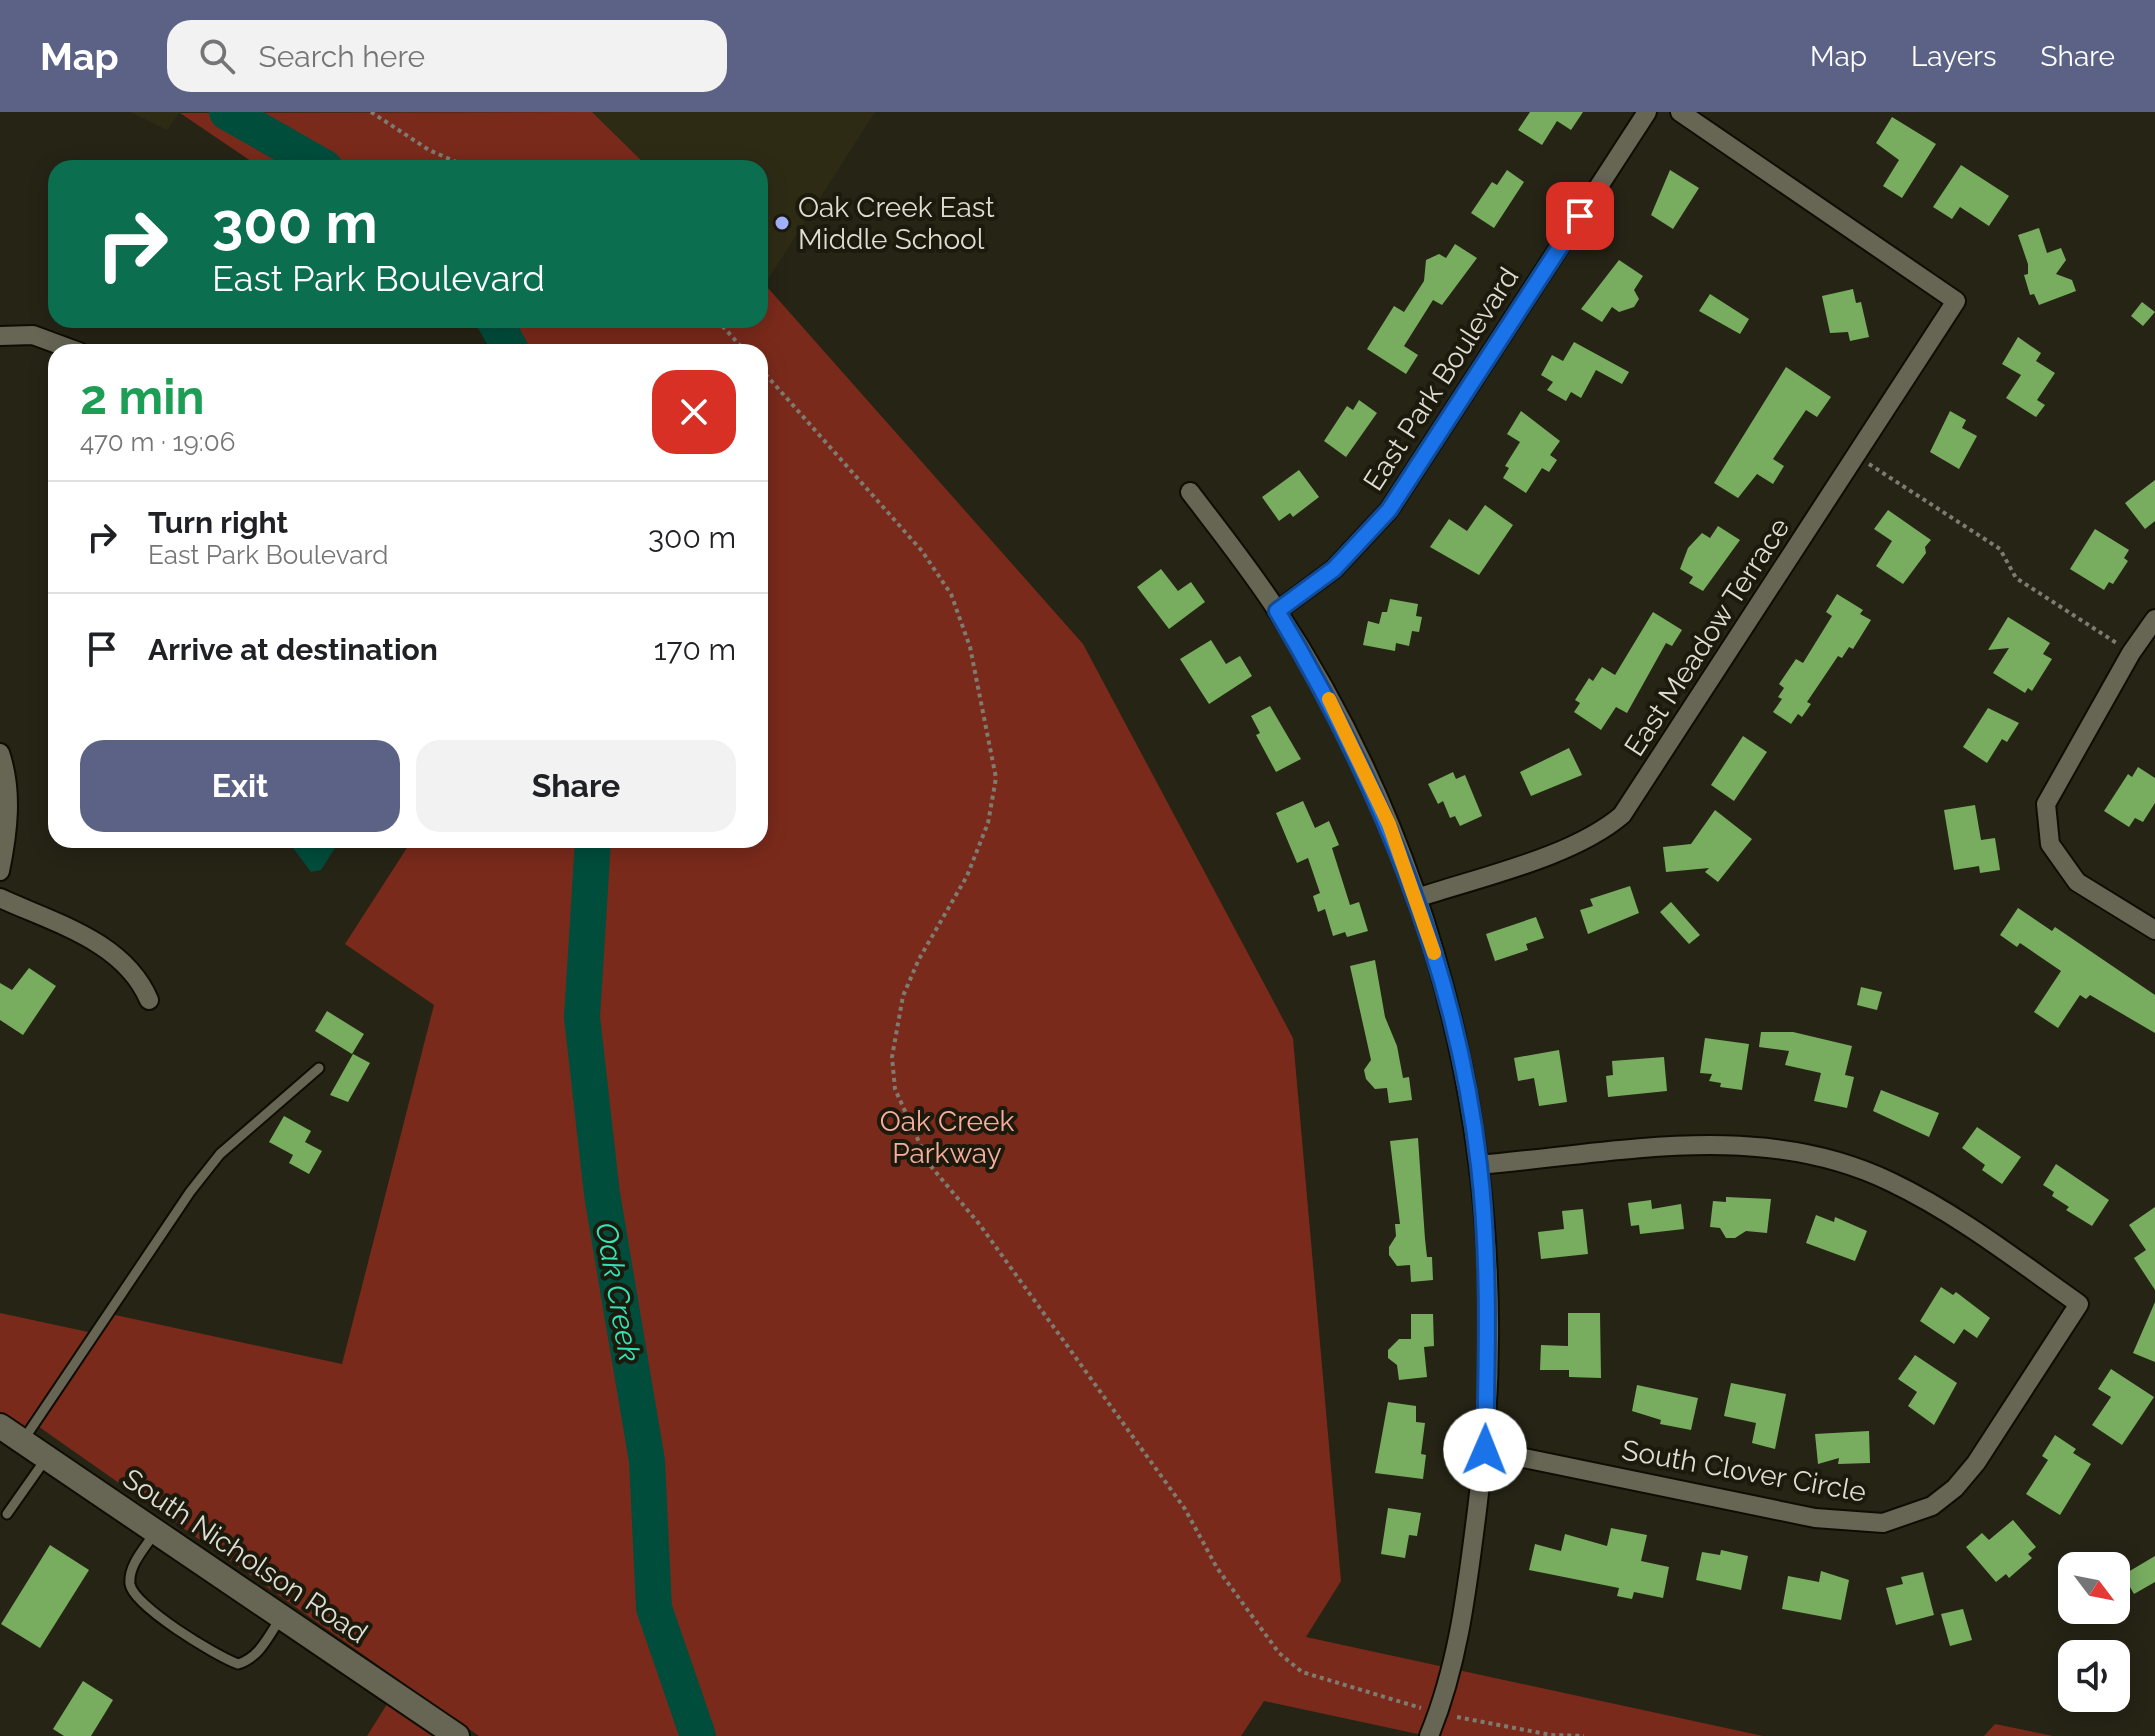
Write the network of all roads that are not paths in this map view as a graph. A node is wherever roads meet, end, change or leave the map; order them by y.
1 (1647, 112) edge
2 (1680, 112) edge
3 (0, 336) edge
4 (57, 344) edge
5 (1190, 492) dead end
6 (1277, 611) junction
7 (2155, 619) edge
8 (0, 753) edge
9 (0, 871) edge
10 (0, 898) edge
11 (1417, 898) junction
12 (2155, 930) edge
13 (149, 1000) dead end
14 (319, 1068) dead end
15 (1479, 1165) junction
16 (0, 1426) edge
17 (22, 1441) junction
18 (1485, 1450) junction
19 (47, 1458) junction
20 (7, 1514) dead end
21 (155, 1531) junction
22 (281, 1617) junction
23 (457, 1736) edge
24 (1429, 1736) edge

1 - 6 street, East Park Boulevard
2 - 11 street, East Meadow Terrace
3 - 4 street
5 - 6 street
6 - 11 street
7 - 12 street
8 - 9 street
10 - 13 street
11 - 15 street
14 - 17 lane
15 - 18 street
15 - 18 street, South Clover Circle
16 - 17 street, South Nicholson Road
17 - 19 street, South Nicholson Road
18 - 24 street
19 - 20 lane
19 - 21 street, South Nicholson Road
21 - 22 street, South Nicholson Road
21 - 22 lane
22 - 23 street, South Nicholson Road

